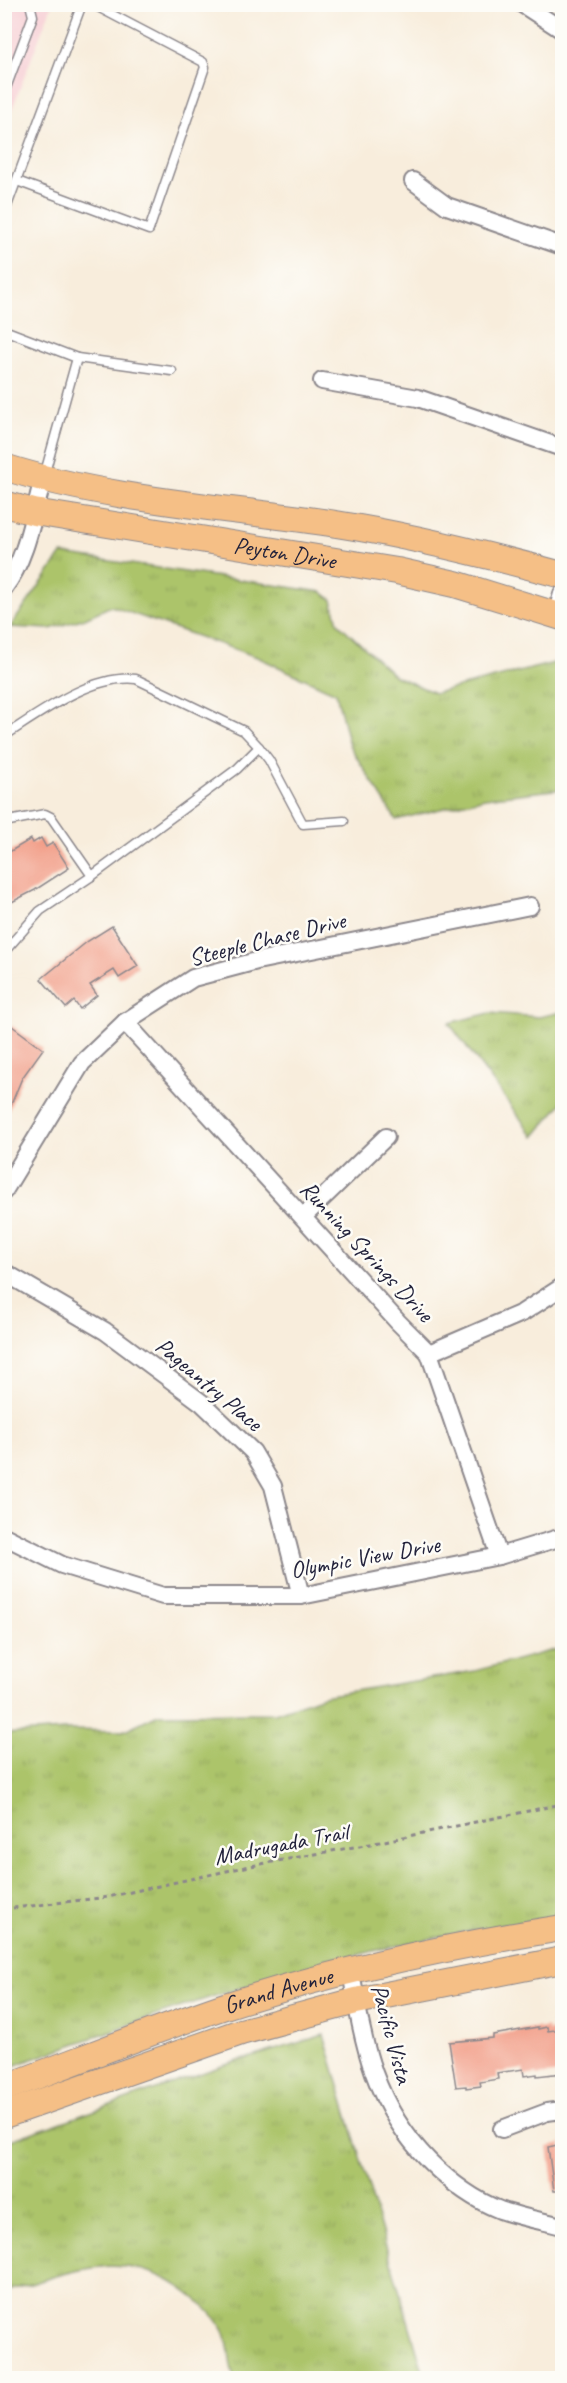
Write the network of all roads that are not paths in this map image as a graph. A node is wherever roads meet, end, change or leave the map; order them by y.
1 (30, 4) edge
2 (82, 4) edge
3 (92, 4) edge
4 (531, 7) edge
5 (562, 30) edge
6 (4, 93) edge
7 (17, 181) junction
8 (413, 182) dead end
9 (4, 214) edge
10 (562, 246) edge
11 (4, 330) edge
12 (77, 358) junction
13 (172, 371) dead end
14 (322, 381) dead end
15 (562, 448) edge
16 (4, 467) edge
17 (43, 479) junction
18 (4, 504) edge
19 (34, 512) junction
20 (562, 575) edge
21 (4, 588) edge
22 (560, 609) edge
23 (4, 736) edge
24 (259, 747) junction
25 (344, 821) dead end
26 (4, 822) edge
27 (92, 876) junction
28 (530, 906) dead end
29 (4, 952) edge
30 (125, 1022) junction
31 (386, 1137) dead end
32 (4, 1191) edge
33 (303, 1217) junction
34 (4, 1272) edge
35 (562, 1287) edge
36 (429, 1353) junction
37 (4, 1536) edge
38 (562, 1537) edge
39 (499, 1556) junction
40 (301, 1596) junction
41 (562, 1928) edge
42 (562, 1960) edge
43 (351, 1970) junction
44 (356, 2001) junction
45 (4, 2088) edge
46 (562, 2110) edge
47 (4, 2115) edge
48 (502, 2129) dead end
49 (562, 2226) edge

1 - 6 lane
2 - 7 lane
3 - 7 lane
4 - 5 street
7 - 9 lane
8 - 10 street
11 - 12 lane
12 - 13 lane
12 - 17 lane
14 - 15 street
16 - 17 main road, Peyton Drive
17 - 19 street
17 - 20 main road, Peyton Drive
18 - 19 main road, Peyton Drive
19 - 21 street
19 - 22 main road, Peyton Drive
23 - 24 lane
24 - 25 lane
24 - 27 lane
26 - 27 lane
27 - 29 lane
28 - 30 street, Steeple Chase Drive
30 - 32 street, Steeple Chase Drive
30 - 33 street, Running Springs Drive
31 - 33 street
33 - 36 street, Running Springs Drive
34 - 40 street, Pageantry Place
35 - 36 street
36 - 39 street, Running Springs Drive
37 - 40 street, Olympic View Drive
38 - 39 street, Olympic View Drive
39 - 40 street, Olympic View Drive
41 - 43 main road, Grand Avenue
42 - 44 main road, Grand Avenue
43 - 44 street, Pacific Vista
43 - 45 main road, Grand Avenue
44 - 47 main road, Grand Avenue
44 - 49 street, Pacific Vista
46 - 48 street

